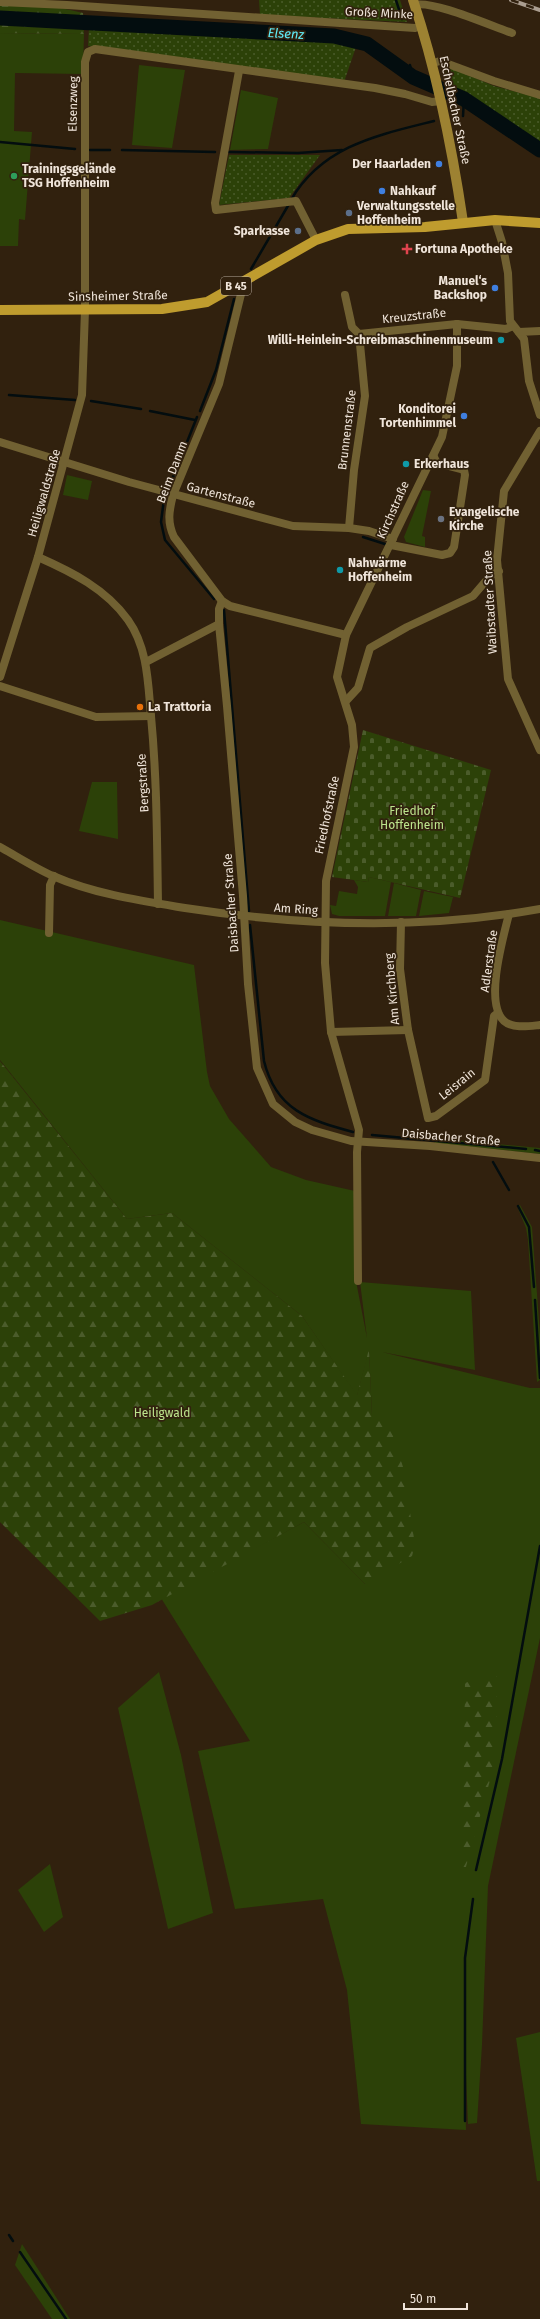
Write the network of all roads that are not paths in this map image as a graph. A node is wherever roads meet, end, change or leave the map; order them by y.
1 (0, 2) edge
2 (413, 2) edge
3 (421, 26) junction
4 (512, 33) dead end
5 (433, 63) junction
6 (240, 71) junction
7 (540, 95) edge
8 (440, 96) junction
9 (495, 220) junction
10 (463, 222) junction
11 (540, 223) edge
12 (316, 240) junction
13 (241, 284) junction
14 (345, 295) dead end
15 (0, 310) edge
16 (85, 310) junction
17 (457, 324) junction
18 (516, 329) junction
19 (540, 331) edge
20 (359, 334) junction
21 (540, 415) edge
22 (540, 431) edge
23 (0, 442) edge
24 (434, 457) junction
25 (65, 462) junction
26 (173, 495) junction
27 (349, 528) junction
28 (392, 542) junction
29 (38, 557) junction
30 (499, 571) junction
31 (222, 601) junction
32 (219, 624) junction
33 (346, 635) junction
34 (146, 662) junction
35 (0, 676) edge
36 (0, 686) edge
37 (346, 701) junction
38 (151, 716) junction
39 (540, 750) edge
40 (0, 848) edge
41 (54, 876) junction
42 (158, 904) junction
43 (540, 909) edge
44 (509, 914) junction
45 (243, 917) junction
46 (401, 922) junction
47 (326, 923) junction
48 (49, 933) dead end
49 (498, 1013) junction
50 (540, 1026) edge
51 (408, 1030) junction
52 (331, 1032) junction
53 (428, 1118) joint
54 (359, 1142) junction
55 (540, 1158) edge
56 (358, 1281) dead end

1 - 3 street, Große Minke
2 - 3 main road, Eschelbacher Straße
2 - 4 street, Eschelbacher Straße
3 - 5 main road, Eschelbacher Straße
5 - 7 street
5 - 8 main road, Eschelbacher Straße
6 - 8 street, Elsenzweg
6 - 12 street
6 - 16 street, Elsenzweg
8 - 10 main road, Eschelbacher Straße
9 - 10 main road, B 45
9 - 11 main road, B 45
9 - 18 street
10 - 12 main road, Sinsheimer Straße / B 45
12 - 13 main road, Sinsheimer Straße / B 45
13 - 16 main road, Sinsheimer Straße / B 45
13 - 26 street, Beim Damm
14 - 20 street
15 - 16 main road, Sinsheimer Straße / B 45
16 - 25 street, Heiligwaldstraße
17 - 18 street, Kreuzstraße
17 - 20 street, Kreuzstraße
17 - 24 street, Kirchstraße
18 - 19 street, Kreuzstraße
18 - 21 street
20 - 27 street, Brunnenstraße
22 - 30 street, Waibstadter Straße
23 - 25 street, Gartenstraße
24 - 28 street, Kirchstraße
24 - 28 street, Gartenstraße
25 - 26 street, Gartenstraße
25 - 29 street, Heiligwaldstraße
26 - 27 street, Gartenstraße
26 - 31 street, Beim Damm
27 - 28 street, Gartenstraße
28 - 33 street, Kirchstraße
29 - 34 street, Bergstraße
29 - 35 street, Heiligwaldstraße
30 - 37 street
30 - 39 street, Waibstadter Straße
31 - 32 street, Daisbacher Straße
31 - 33 street
32 - 34 street
32 - 45 street, Daisbacher Straße
33 - 37 street, Kirchstraße
34 - 38 street, Bergstraße
36 - 38 street
37 - 47 street, Friedhofstraße
38 - 42 street, Bergstraße
40 - 41 street, Am Ring
41 - 42 street, Am Ring
41 - 48 street
42 - 45 street, Am Ring
43 - 44 street, Am Ring
44 - 46 street, Am Ring
44 - 49 street, Adlerstraße
45 - 47 street, Am Ring
45 - 54 street, Daisbacher Straße
46 - 47 street, Am Ring
46 - 51 street, Am Kirchberg
47 - 52 street, Friedhofstraße
49 - 50 street
49 - 53 street, Leisrain
51 - 52 street, Am Kirchberg
51 - 53 street, Am Kirchberg
52 - 54 street, Friedhofstraße
54 - 55 street, Daisbacher Straße
54 - 56 street

